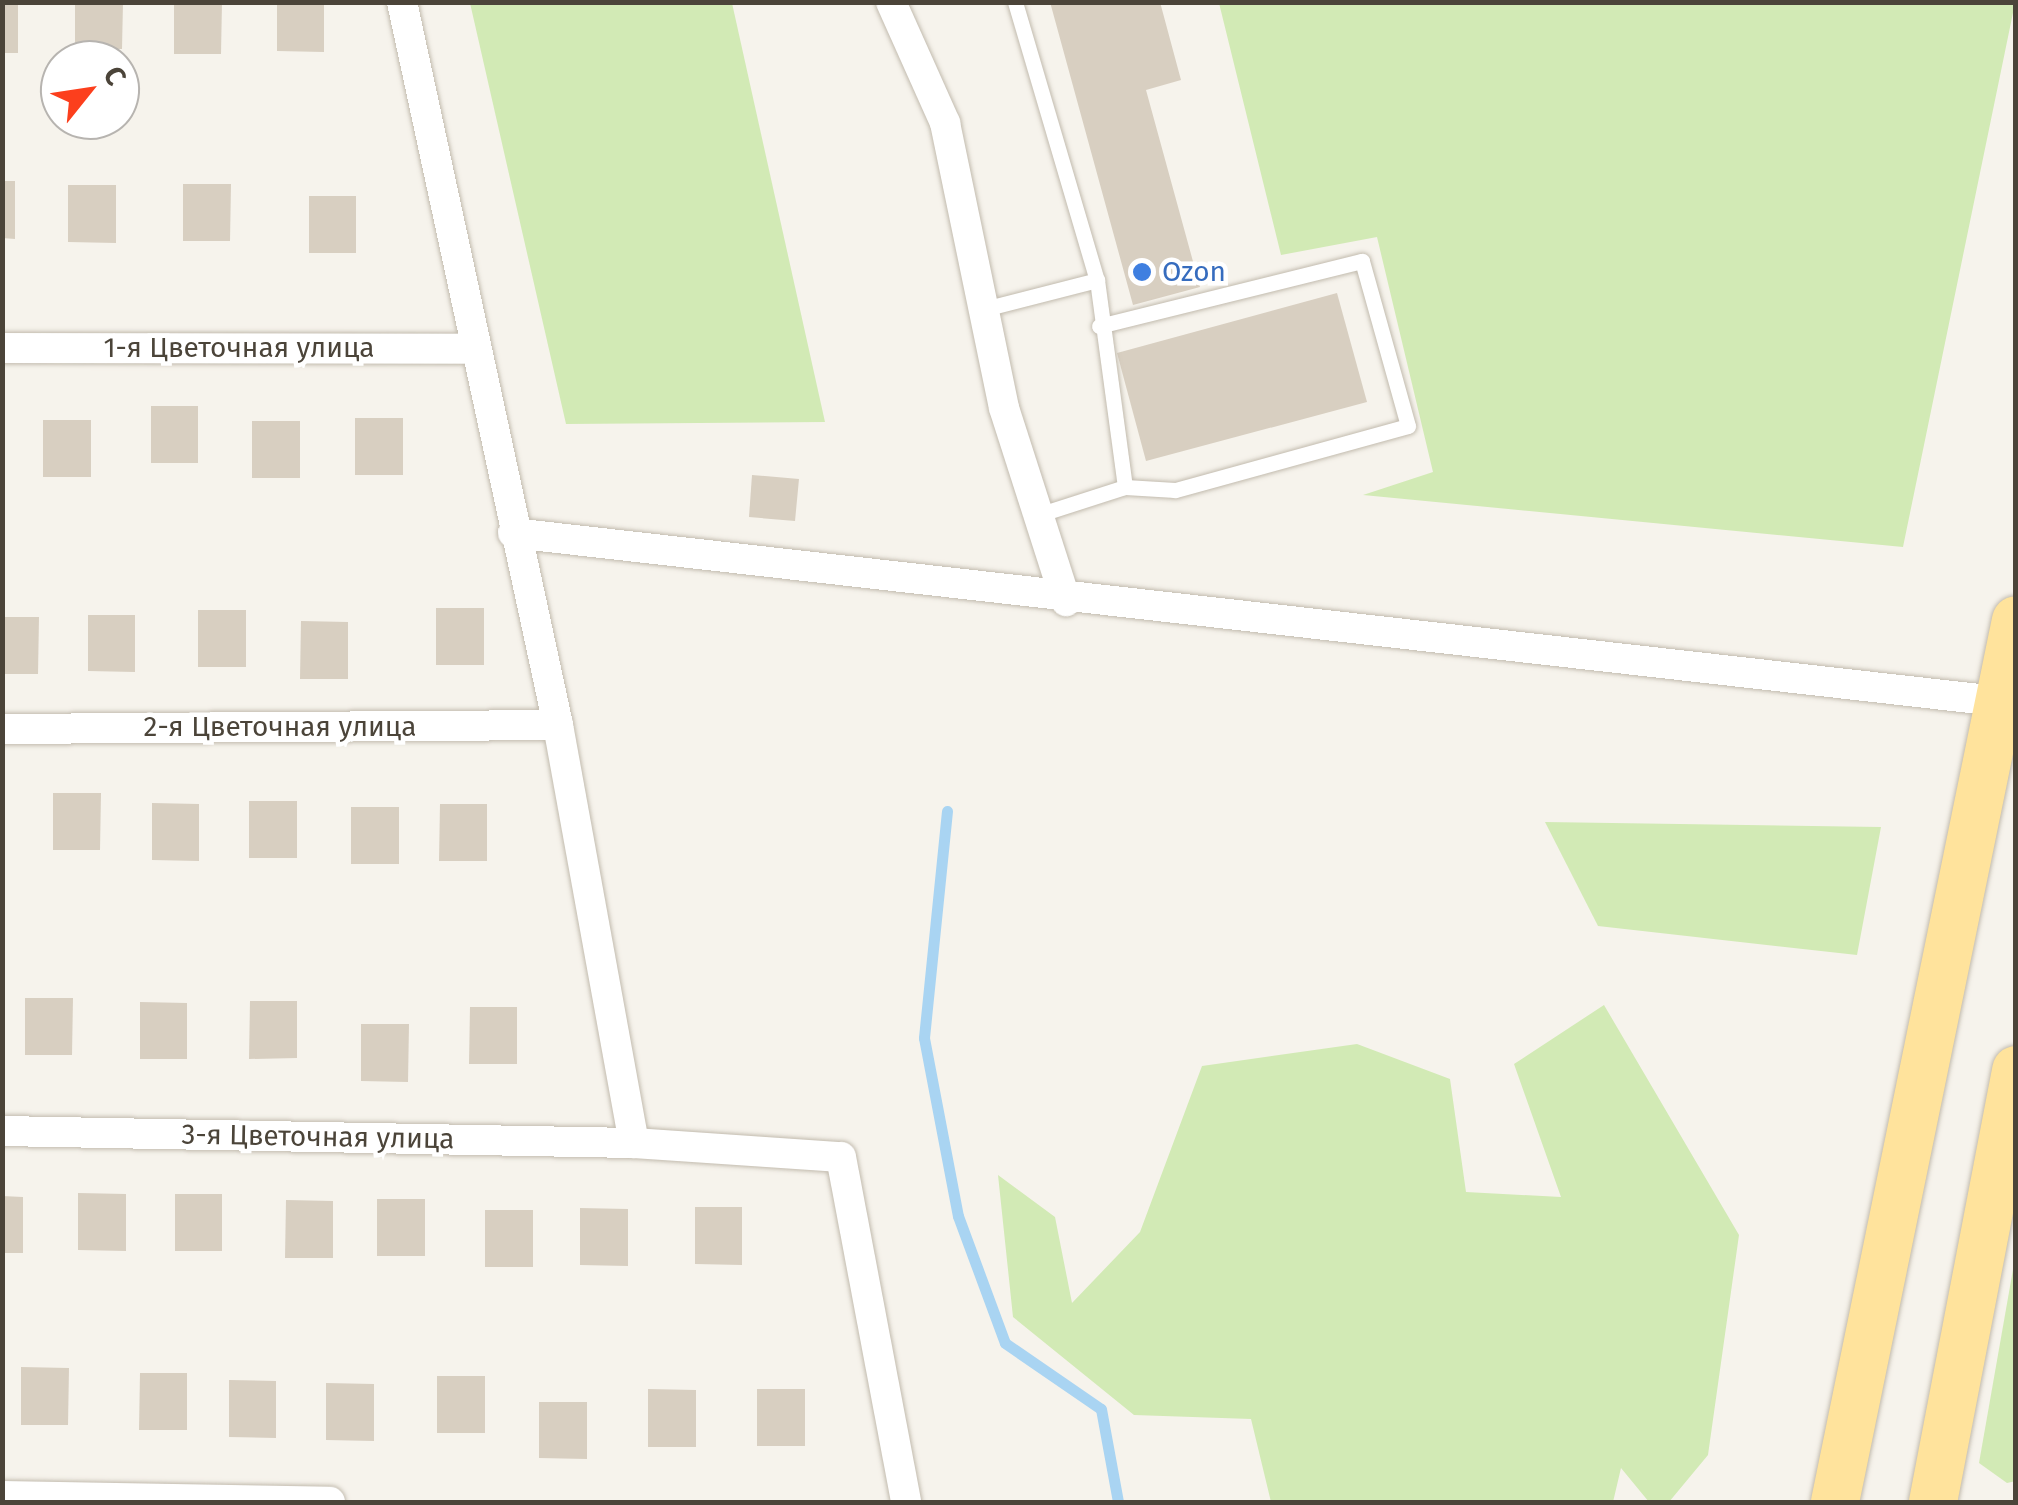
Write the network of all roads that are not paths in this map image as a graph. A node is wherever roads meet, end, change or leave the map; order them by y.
1 (402, 2) edge
2 (891, 2) edge
3 (1014, 2) edge
4 (1097, 280) junction
5 (984, 309) junction
6 (1100, 326) junction
7 (2, 348) edge
8 (475, 349) junction
9 (1125, 486) junction
10 (1038, 515) junction
11 (512, 533) junction
12 (1066, 601) junction
13 (2016, 620) edge
14 (1996, 701) junction
15 (558, 726) junction
16 (2, 729) edge
17 (2016, 1070) edge
18 (2, 1131) edge
19 (634, 1143) junction
20 (2, 1496) edge
21 (330, 1502) edge
22 (906, 1502) edge
23 (1835, 1502) edge
24 (1932, 1502) edge

1 - 8 street
2 - 5 street
3 - 4 lane
4 - 5 lane
4 - 6 lane
5 - 10 street
6 - 9 lane
6 - 9 lane
7 - 8 street, 1-я Цветочная улица
8 - 11 street
9 - 10 lane
10 - 12 street
11 - 12 street
11 - 15 street
12 - 14 street
13 - 14 main road
14 - 23 main road
15 - 16 street, 2-я Цветочная улица
15 - 19 street
17 - 24 main road
18 - 19 street, 3-я Цветочная улица
19 - 22 street, 3-я Цветочная улица
20 - 21 street

